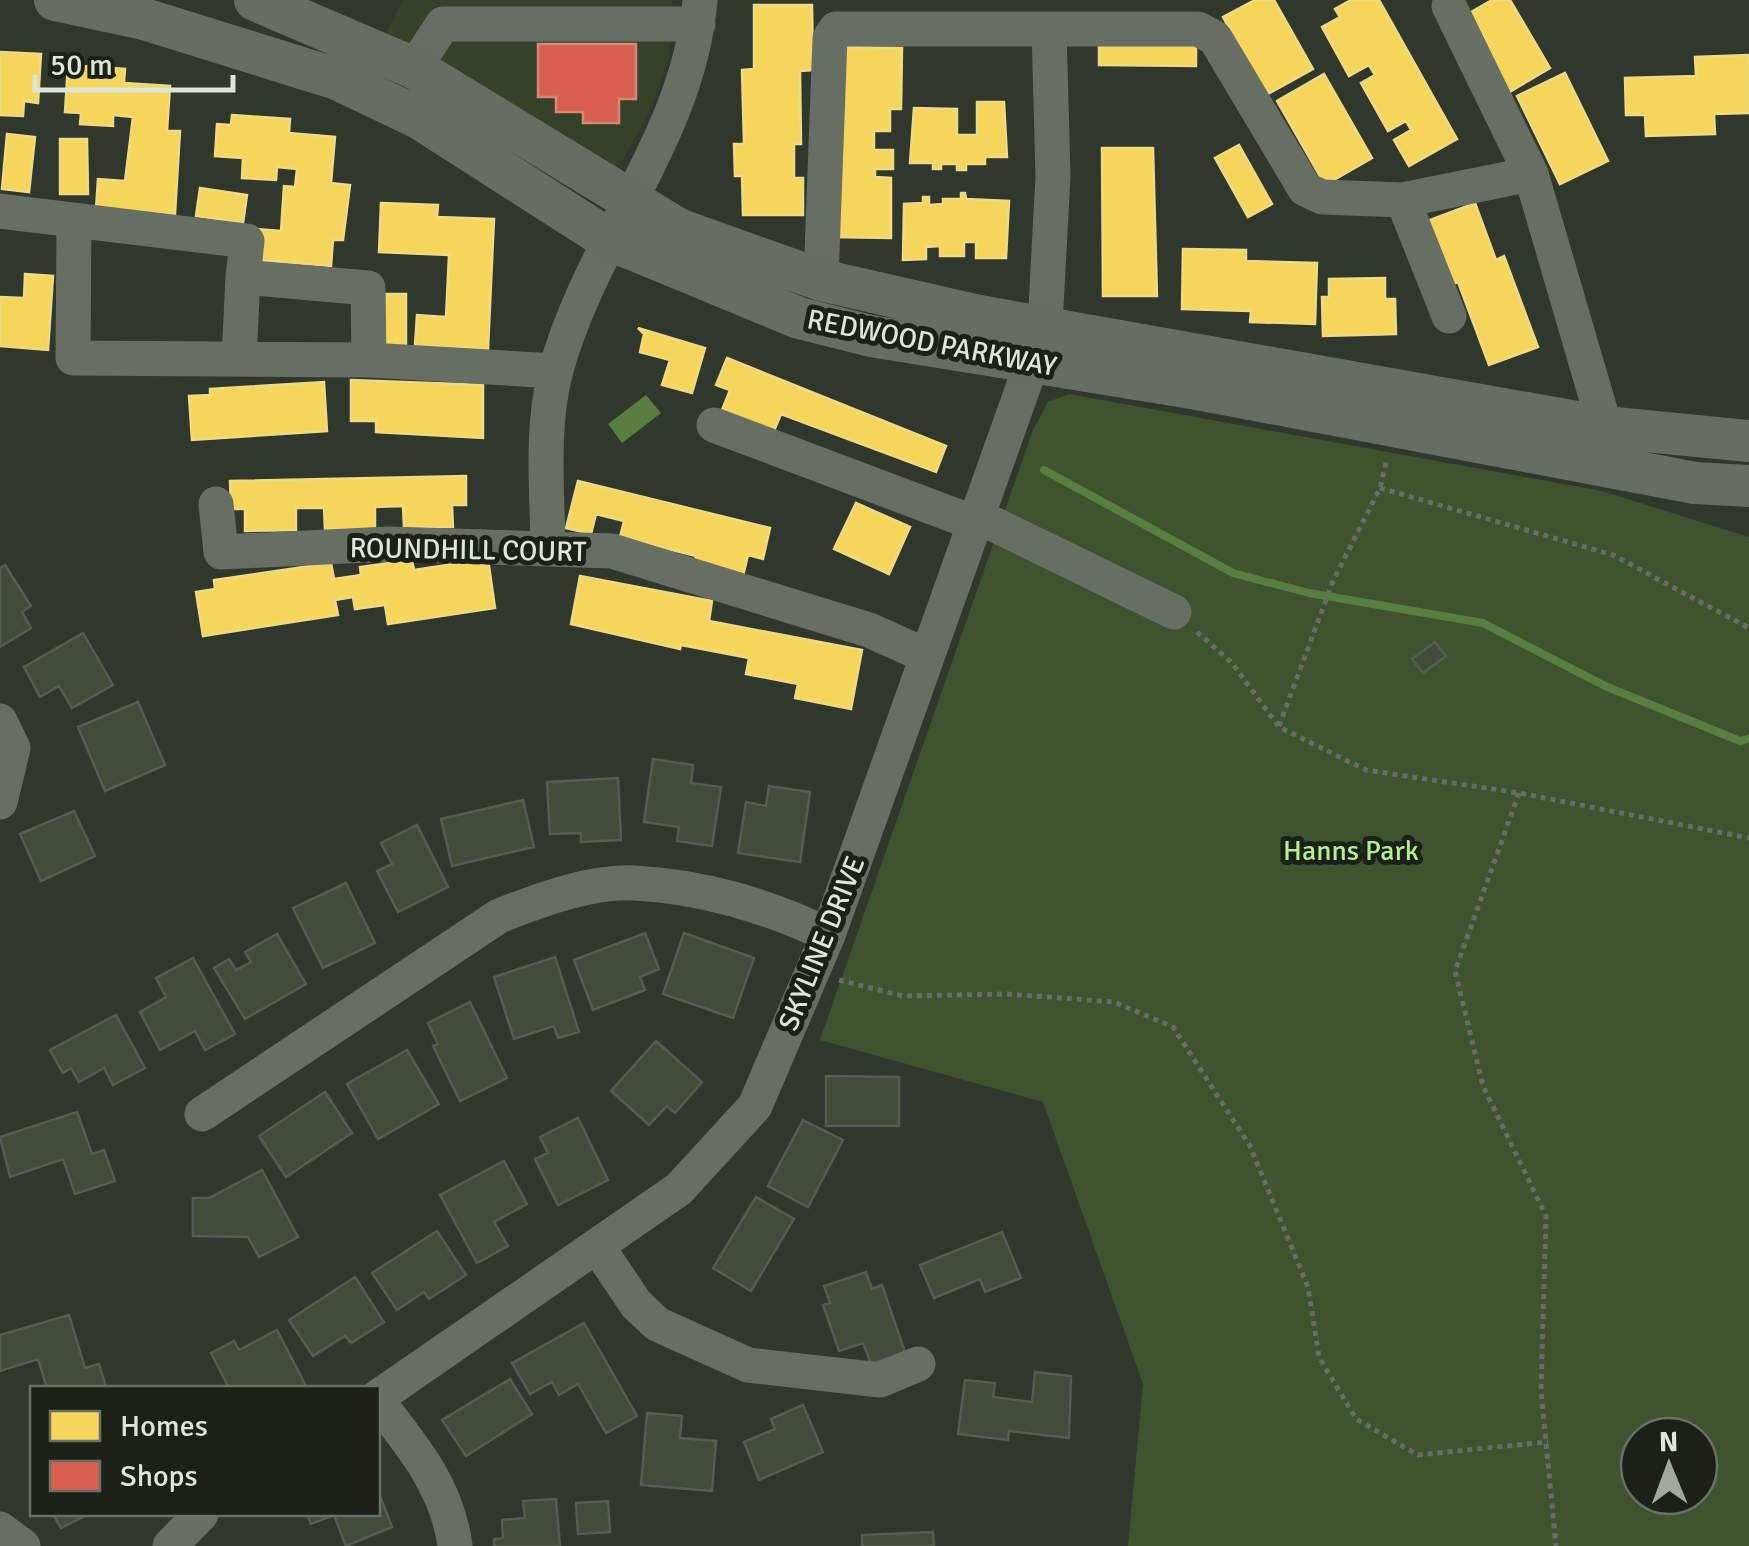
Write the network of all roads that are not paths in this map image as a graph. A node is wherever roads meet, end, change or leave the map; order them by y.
1 (54, 0) edge
2 (255, 0) edge
3 (1449, 6) dead end
4 (698, 12) edge
5 (1049, 29) junction
6 (414, 68) junction
7 (1530, 174) junction
8 (1402, 200) junction
9 (630, 202) junction
10 (0, 211) edge
11 (74, 220) junction
12 (608, 239) junction
13 (243, 276) junction
14 (821, 280) junction
15 (1449, 316) dead end
16 (1039, 344) junction
17 (239, 359) junction
18 (369, 360) junction
19 (556, 371) junction
20 (714, 425) dead end
21 (1604, 427) junction
22 (1749, 441) edge
23 (1749, 486) edge
24 (216, 504) dead end
25 (978, 520) junction
26 (548, 546) junction
27 (1174, 612) road end
28 (927, 656) junction
29 (6, 734) edge
30 (0, 802) edge
31 (828, 936) junction
32 (202, 1114) dead end
33 (597, 1246) junction
34 (918, 1364) dead end
35 (380, 1399) edge
36 (380, 1403) edge
37 (199, 1516) edge
38 (0, 1529) edge
39 (22, 1546) edge
40 (170, 1546) edge
41 (455, 1546) edge

1 - 12 main road, REDWOOD PARKWAY
2 - 6 main road, REDWOOD PARKWAY
3 - 7 street
4 - 6 street
4 - 9 street
5 - 8 street
5 - 14 street
5 - 16 street, SKYLINE DRIVE
6 - 9 main road, REDWOOD PARKWAY
7 - 8 street
7 - 21 street
8 - 15 street
9 - 12 street
9 - 14 main road, REDWOOD PARKWAY
10 - 11 street
11 - 13 street
11 - 17 street
12 - 16 main road, REDWOOD PARKWAY
12 - 19 street
13 - 17 street
13 - 18 street
14 - 16 main road, REDWOOD PARKWAY
16 - 21 main road, REDWOOD PARKWAY
16 - 23 main road, REDWOOD PARKWAY
16 - 25 street, SKYLINE DRIVE
17 - 18 street
18 - 19 street
19 - 26 street
20 - 25 street
21 - 22 main road, REDWOOD PARKWAY
24 - 26 street, ROUNDHILL COURT
25 - 27 street
25 - 28 street, SKYLINE DRIVE
26 - 28 street, ROUNDHILL COURT
28 - 31 street, SKYLINE DRIVE
29 - 30 street
31 - 32 street
31 - 33 street, SKYLINE DRIVE
33 - 34 street
33 - 35 street, SKYLINE DRIVE
36 - 41 street
37 - 40 street
38 - 39 street

